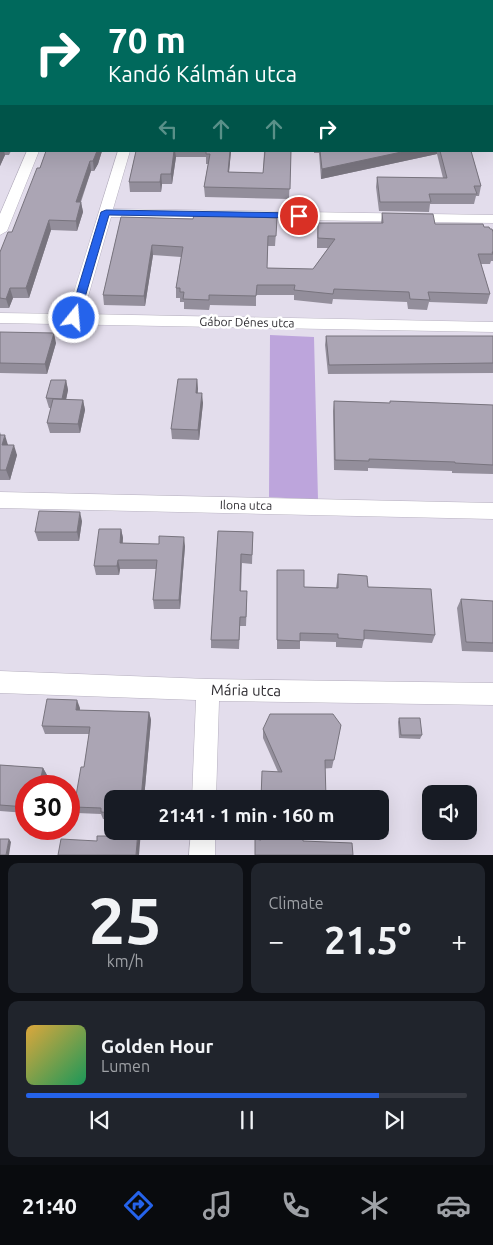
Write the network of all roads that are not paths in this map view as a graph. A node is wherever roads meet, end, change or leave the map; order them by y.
1 (33, 152) edge
2 (124, 152) edge
3 (106, 212) junction
4 (493, 219) edge
5 (0, 231) edge
6 (0, 318) edge
7 (74, 318) junction
8 (493, 327) edge
9 (0, 500) edge
10 (493, 510) edge
11 (0, 682) edge
12 (208, 690) junction
13 (493, 694) edge
14 (204, 790) edge
15 (203, 840) edge
16 (202, 855) edge

1 - 5 street
2 - 3 street
3 - 4 street
3 - 7 street
6 - 7 street, Gábor Dénes utca
7 - 8 street, Gábor Dénes utca
9 - 10 street, Ilona utca
11 - 12 street, Mária utca
12 - 13 street, Mária utca
12 - 14 street
15 - 16 street

